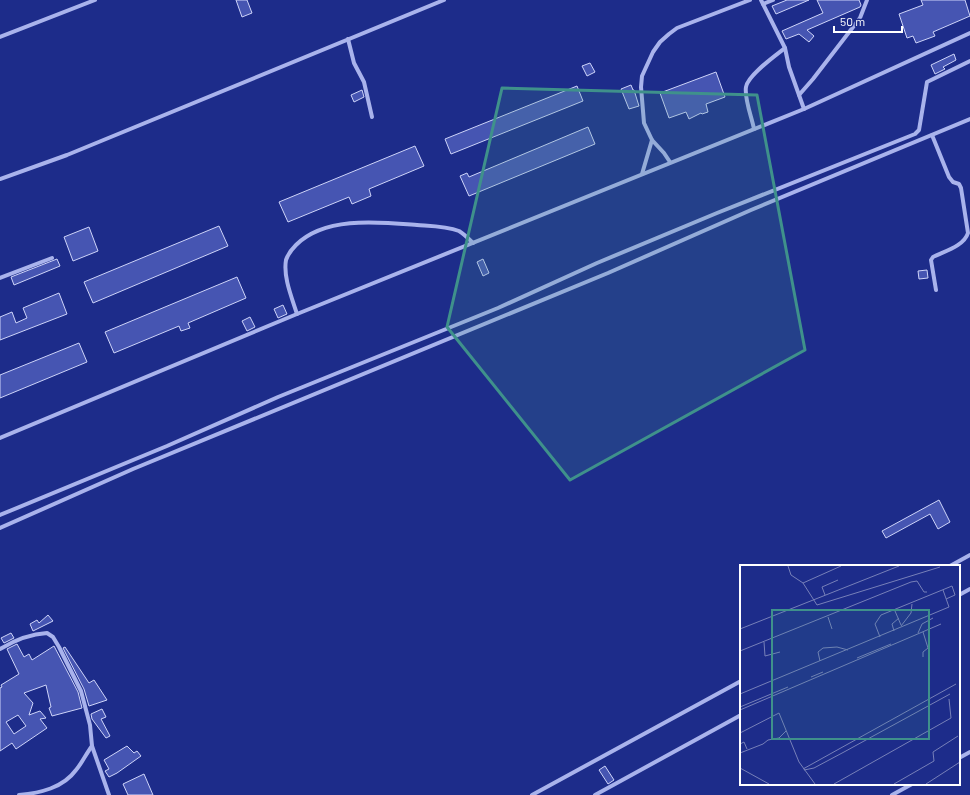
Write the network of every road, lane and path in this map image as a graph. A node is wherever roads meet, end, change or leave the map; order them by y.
1 (95, 0) edge
2 (444, 0) edge
3 (750, 0) edge
4 (773, 0) edge
5 (867, 0) edge
6 (762, 2) edge
7 (970, 33) edge
8 (0, 37) edge
9 (348, 39) junction
10 (785, 48) junction
11 (970, 61) edge
12 (799, 95) junction
13 (804, 109) junction
14 (372, 117) dead end
15 (970, 119) edge
16 (754, 129) junction
17 (932, 135) junction
18 (652, 140) junction
19 (670, 162) junction
20 (642, 174) junction
21 (0, 179) edge
22 (473, 243) junction
23 (52, 258) dead end
24 (0, 278) edge
25 (936, 290) dead end
26 (297, 314) junction
27 (0, 438) edge
28 (0, 514) edge
29 (0, 528) edge
30 (970, 555) edge
31 (952, 565) edge
32 (970, 589) edge
33 (960, 594) edge
34 (0, 649) edge
35 (740, 682) edge
36 (740, 716) edge
37 (92, 746) junction
38 (970, 752) edge
39 (960, 757) edge
40 (910, 785) edge
41 (19, 795) edge
42 (109, 795) edge
43 (532, 795) edge
44 (594, 795) edge
45 (892, 795) edge

1 - 8 street
2 - 9 street
3 - 18 street
4 - 6 street
5 - 12 street
6 - 10 street
7 - 13 street
9 - 14 street
9 - 21 street
10 - 12 street
10 - 16 street
11 - 28 street
12 - 13 street
13 - 16 street
15 - 17 street
16 - 19 street
17 - 25 street
17 - 29 street
18 - 19 street
18 - 20 street
19 - 20 street
20 - 22 street
22 - 26 street
22 - 26 street
23 - 24 street
26 - 27 street
30 - 31 street
32 - 33 street
34 - 37 street
35 - 43 street
36 - 44 street
37 - 41 street
37 - 42 street
38 - 39 street
40 - 45 street

